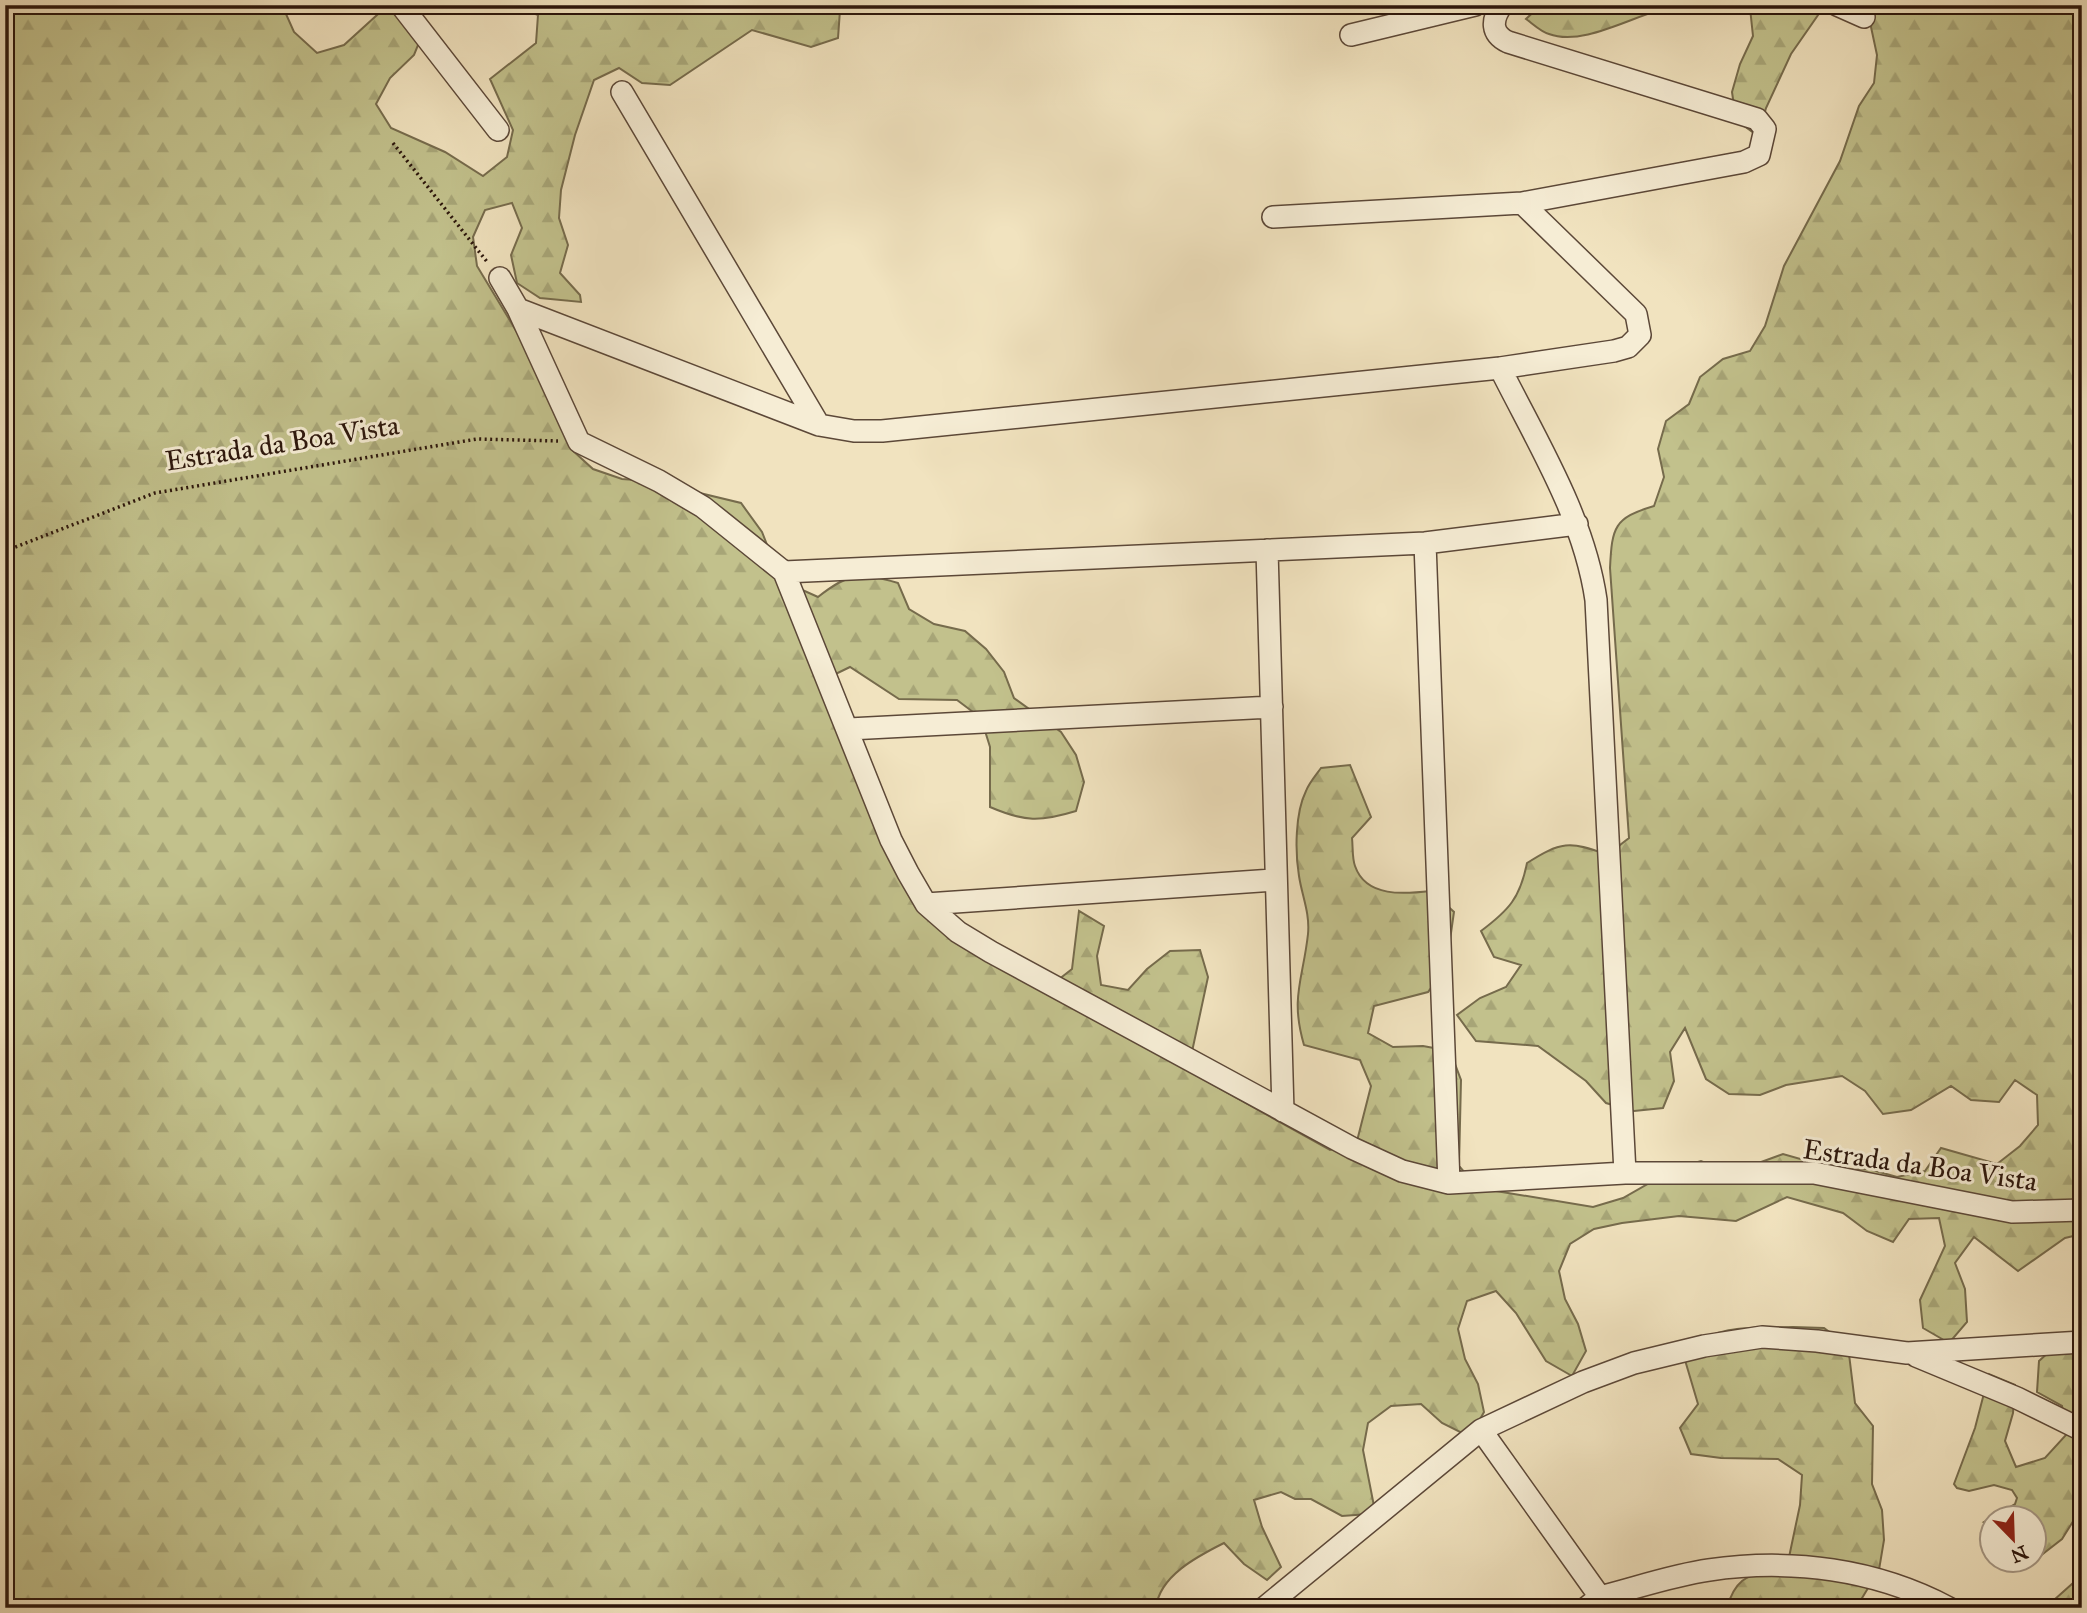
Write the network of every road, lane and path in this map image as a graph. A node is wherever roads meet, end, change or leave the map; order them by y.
1 (401, 5) edge
2 (1475, 5) edge
3 (1502, 5) edge
4 (1837, 5) edge
5 (1864, 17) dead end
6 (1351, 35) dead end
7 (622, 92) dead end
8 (498, 130) dead end
9 (393, 143) dead end
10 (1522, 203) junction
11 (1273, 217) dead end
12 (500, 278) joint
13 (519, 309) junction
14 (1500, 368) junction
15 (819, 425) junction
16 (579, 442) junction
17 (1577, 524) junction
18 (1425, 543) junction
19 (1267, 550) junction
20 (5, 551) edge
21 (784, 572) junction
22 (1272, 707) junction
23 (849, 729) junction
24 (1274, 880) junction
25 (926, 905) junction
26 (1283, 1111) junction
27 (1625, 1173) junction
28 (1449, 1182) junction
29 (2082, 1210) edge
30 (2082, 1342) edge
31 (1907, 1353) junction
32 (1481, 1430) junction
33 (2082, 1430) edge
34 (1593, 1602) edge
35 (1264, 1608) edge
36 (1950, 1608) edge

1 - 8 street
2 - 6 street
3 - 10 street
4 - 5 street
7 - 15 street
9 - 12 path
10 - 11 street
10 - 14 street
12 - 13 street
13 - 15 street
13 - 16 street
14 - 15 street
14 - 17 street
16 - 20 path, Estrada da Boa Vista
16 - 21 street
17 - 18 street
17 - 27 street
18 - 19 street
18 - 28 street
19 - 21 street
19 - 22 street
21 - 23 street
22 - 23 street
22 - 24 street
23 - 25 street
24 - 25 street
24 - 26 street
25 - 26 street, Estrada da Boa Vista
26 - 28 street, Estrada da Boa Vista
27 - 28 street, Estrada da Boa Vista
27 - 29 street, Estrada da Boa Vista
30 - 31 street
31 - 32 street
31 - 33 street
32 - 34 street
32 - 35 street
34 - 36 street

